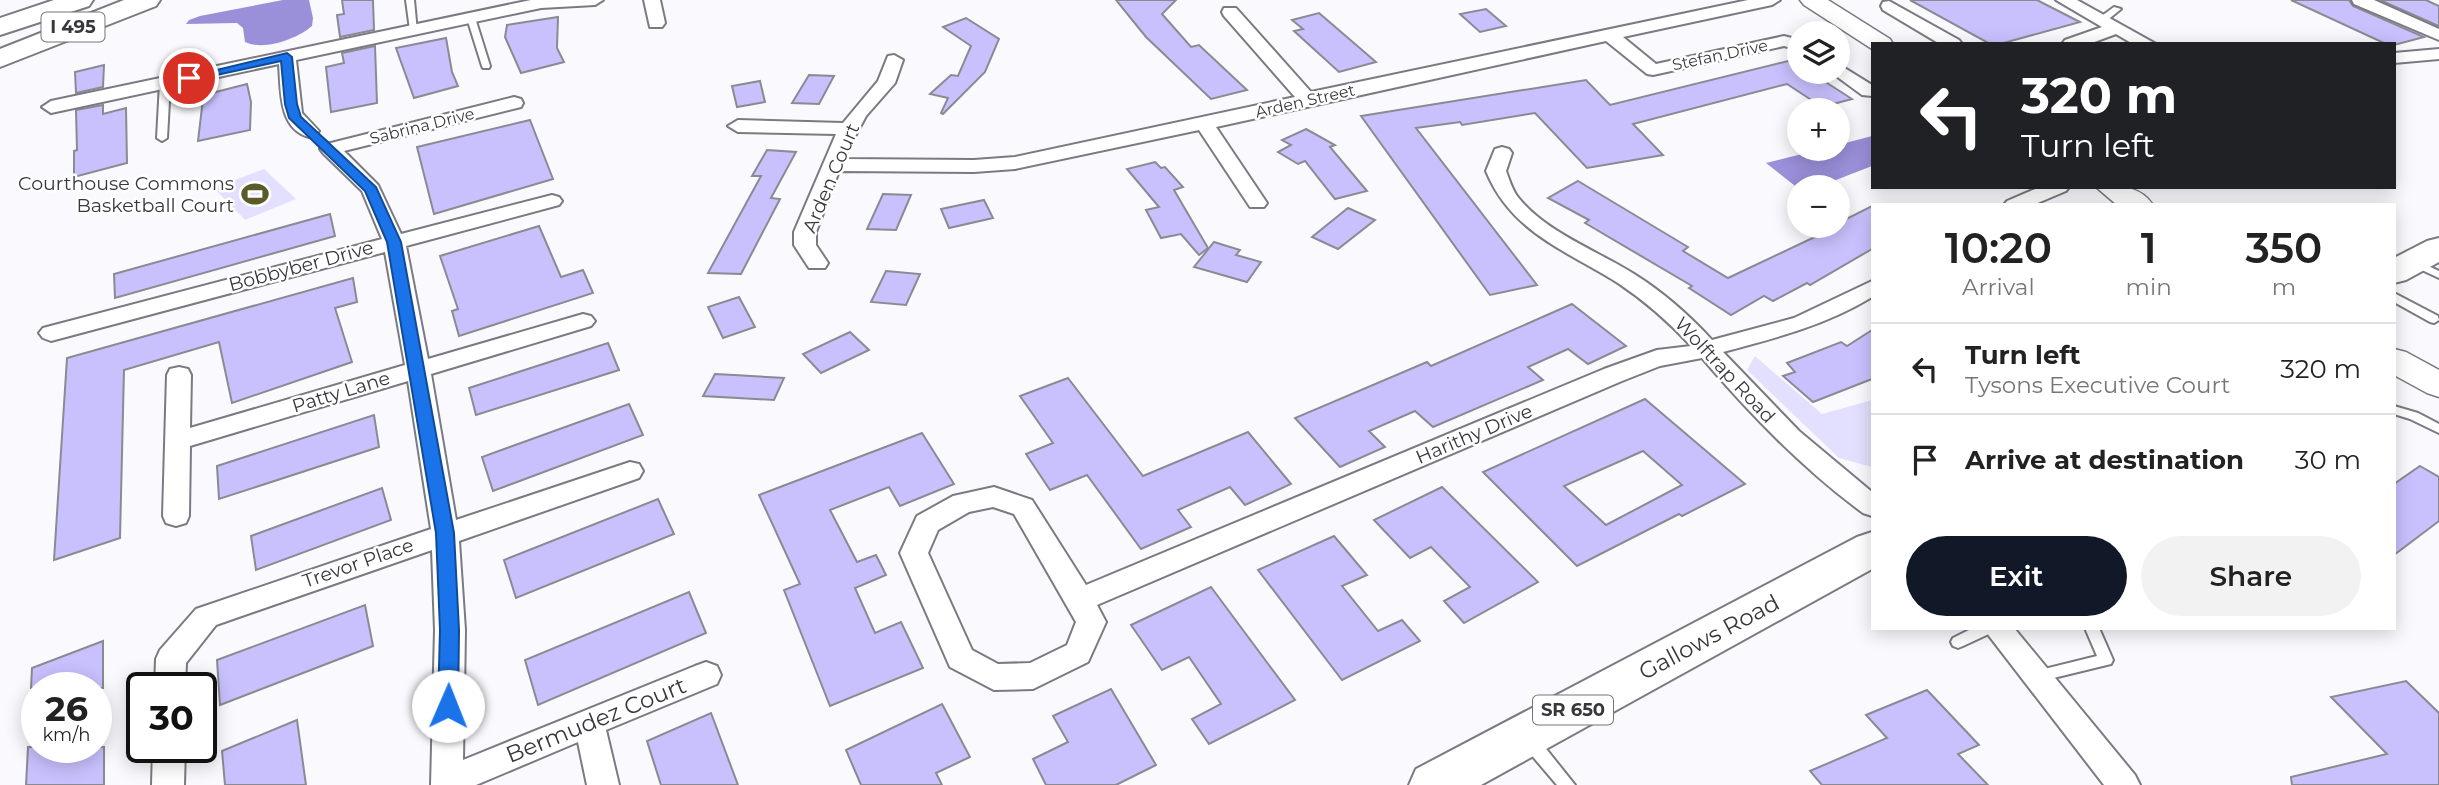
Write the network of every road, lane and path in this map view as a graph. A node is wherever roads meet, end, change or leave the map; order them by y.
1 (13, 0) edge
2 (80, 0) edge
3 (106, 0) edge
4 (146, 0) edge
5 (410, 0) edge
6 (595, 0) edge
7 (652, 0) edge
8 (1772, 0) edge
9 (1812, 0) edge
10 (2064, 0) edge
11 (2360, 0) edge
12 (541, 1) edge
13 (0, 5) edge
14 (1889, 6) dead end
15 (2117, 9) dead end
16 (1230, 12) dead end
17 (471, 18) junction
18 (656, 23) dead end
19 (2109, 24) junction
20 (0, 27) edge
21 (414, 30) junction
22 (1610, 35) junction
23 (2439, 35) edge
24 (0, 39) edge
25 (1787, 42) edge
26 (1878, 42) edge
27 (1950, 42) edge
28 (2075, 42) edge
29 (2143, 42) edge
30 (2439, 54) edge
31 (0, 57) edge
32 (287, 57) junction
33 (2396, 58) edge
34 (894, 60) dead end
35 (486, 66) dead end
36 (1850, 78) edge
37 (165, 83) junction
38 (1871, 90) edge
39 (1307, 99) junction
40 (514, 103) dead end
41 (51, 107) dead end
42 (1203, 124) junction
43 (738, 126) dead end
44 (849, 129) junction
45 (309, 131) joint
46 (162, 138) dead end
47 (330, 149) junction
48 (1502, 153) dead end
49 (833, 165) junction
50 (2054, 189) edge
51 (2113, 189) edge
52 (552, 201) dead end
53 (1257, 203) dead end
54 (2019, 203) edge
55 (2135, 203) edge
56 (394, 242) junction
57 (817, 263) dead end
58 (1871, 289) edge
59 (2396, 298) edge
60 (2434, 319) dead end
61 (583, 321) dead end
62 (51, 333) dead end
63 (1709, 348) junction
64 (2396, 361) edge
65 (418, 369) junction
66 (179, 375) dead end
67 (2439, 385) edge
68 (2396, 411) edge
69 (2439, 429) edge
70 (179, 440) junction
71 (630, 471) dead end
72 (1871, 505) edge
73 (176, 516) dead end
74 (445, 533) junction
75 (1871, 550) edge
76 (1080, 600) junction
77 (1984, 630) edge
78 (1999, 630) edge
79 (2093, 630) edge
80 (1958, 642) dead end
81 (171, 672) edge
82 (706, 675) dead end
83 (2037, 677) junction
84 (589, 723) junction
85 (1525, 736) junction
86 (169, 763) edge
87 (447, 784) edge
88 (168, 785) edge
89 (603, 785) edge
90 (1434, 785) edge
91 (1567, 785) edge
92 (2124, 785) edge

1 - 13 main road
2 - 20 main road
3 - 24 main road, I 495
4 - 31 main road
5 - 21 lane
6 - 12 street
7 - 18 street
8 - 22 street, Arden Street
9 - 26 street
10 - 19 street
11 - 23 street
12 - 17 street
14 - 27 street
15 - 19 lane
16 - 39 street
17 - 21 street
17 - 35 lane
19 - 28 street
19 - 29 street
21 - 32 street
22 - 25 street, Stefan Drive
22 - 39 street, Arden Street
30 - 33 street
32 - 37 street
32 - 45 street
34 - 44 street, Arden Court
36 - 38 street
37 - 41 street
37 - 46 lane
39 - 42 street, Arden Street
40 - 47 street, Sabrina Drive
42 - 49 street, Arden Street
42 - 53 street
43 - 44 street
44 - 49 street, Arden Court
45 - 47 lane
47 - 56 street
48 - 63 street, Wolftrap Road
49 - 57 street, Arden Court
50 - 54 street
51 - 55 street
52 - 56 street, Bobbyber Drive
56 - 62 street, Bobbyber Drive
56 - 65 street
58 - 63 street, Harithy Drive
59 - 60 lane
61 - 65 street, Patty Lane
63 - 72 street, Wolftrap Road
63 - 76 street, Harithy Drive
64 - 67 street
65 - 70 street, Patty Lane
65 - 74 street
66 - 70 street
68 - 69 lane
70 - 73 street
71 - 74 street, Trevor Place
74 - 81 street, Trevor Place
74 - 87 street
75 - 85 main road, Gallows Road / SR 650
76 - 76 street
77 - 80 lane
78 - 83 street
79 - 83 lane
82 - 84 street, Bermudez Court
83 - 92 street
84 - 87 street, Bermudez Court
84 - 89 street
85 - 90 main road, Gallows Road / SR 650
85 - 91 lane
86 - 88 street

